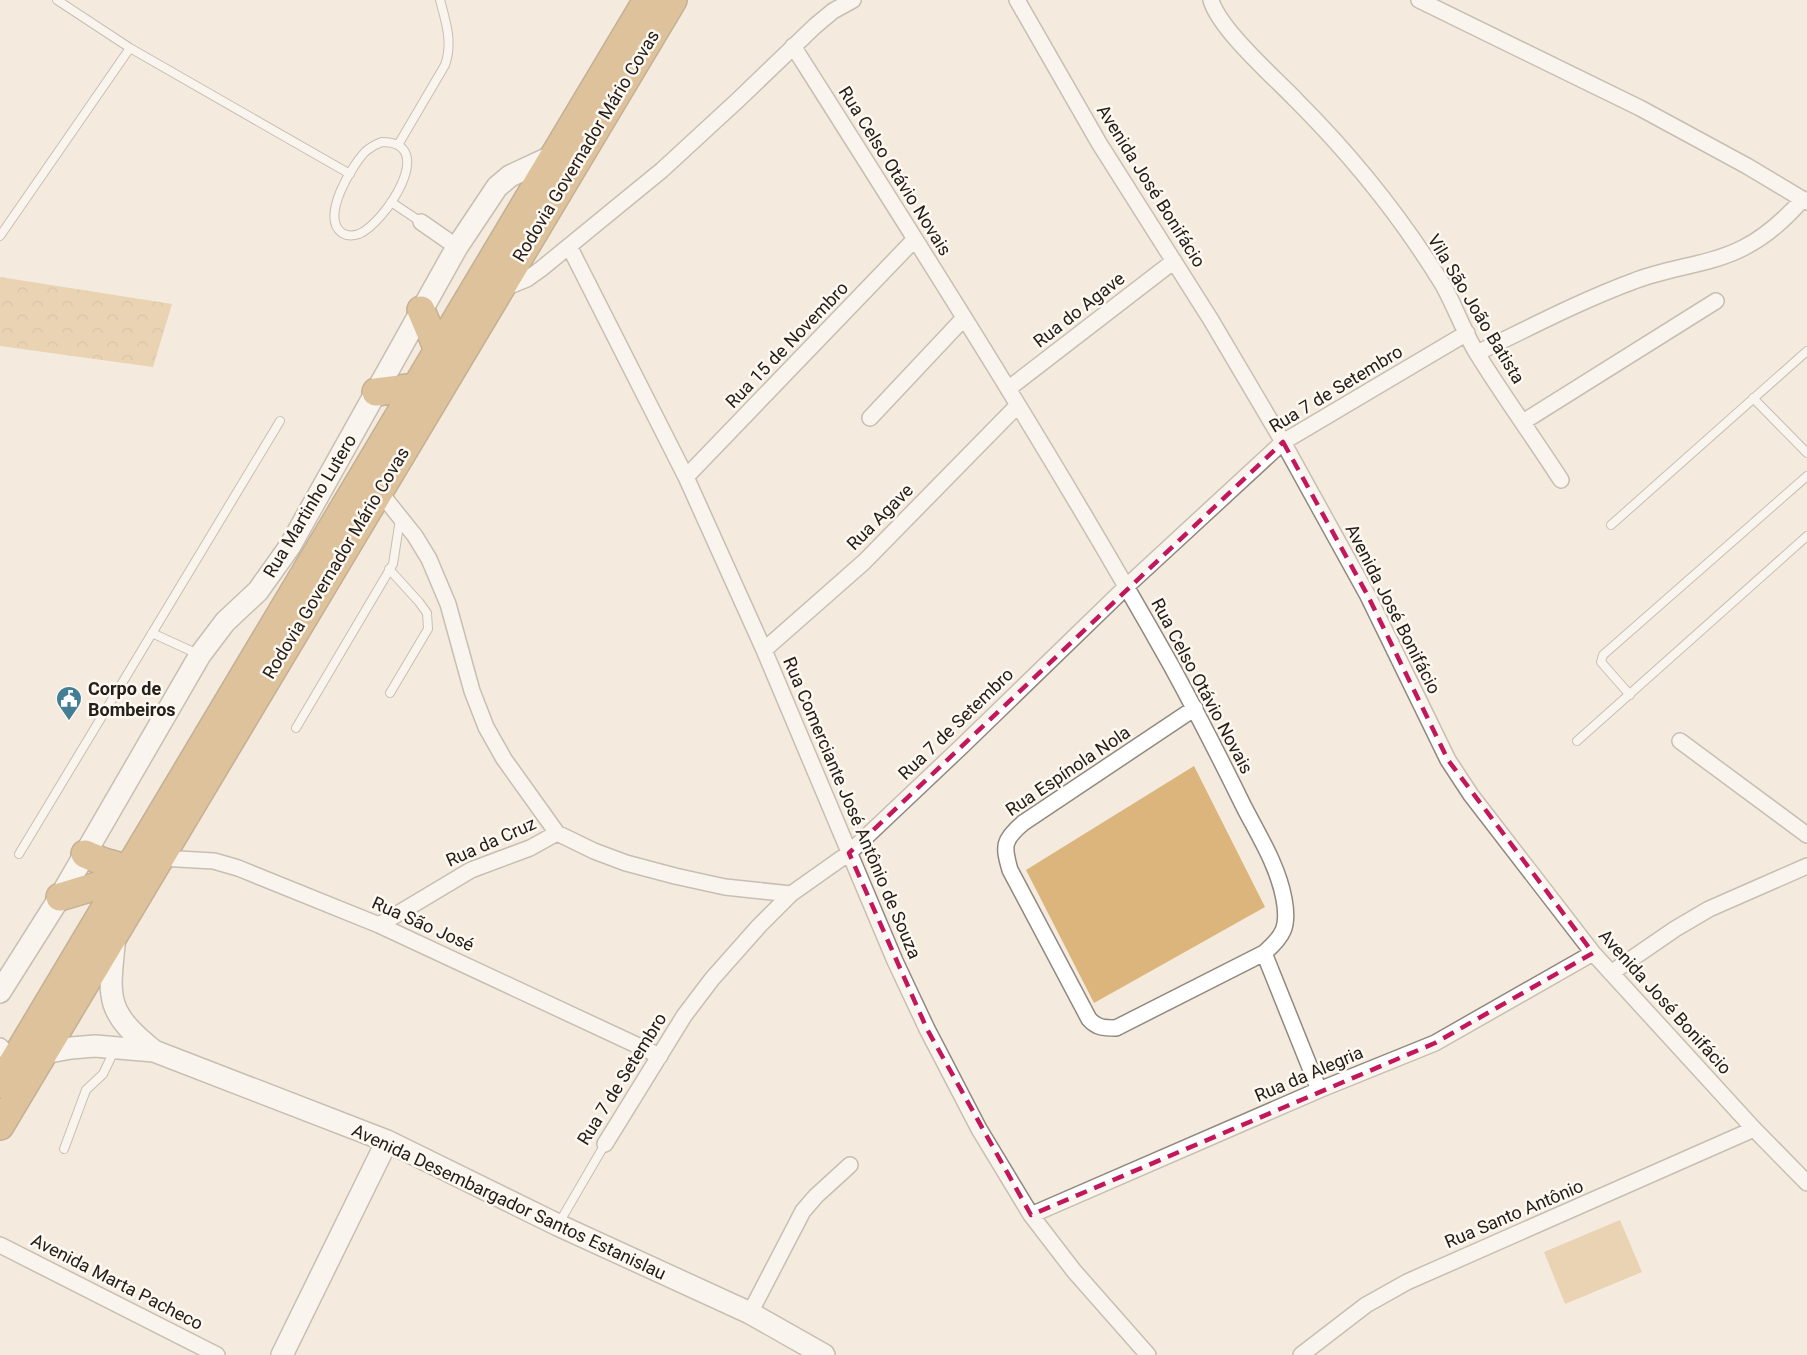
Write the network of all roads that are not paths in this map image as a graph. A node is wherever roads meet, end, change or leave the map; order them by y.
1 (57, 0) edge
2 (440, 0) edge
3 (647, 0) edge
4 (673, 0) edge
5 (854, 0) edge
6 (1017, 0) edge
7 (1211, 0) edge
8 (1419, 0) edge
9 (793, 46) junction
10 (130, 48) junction
11 (398, 145) junction
12 (553, 156) junction
13 (350, 174) junction
14 (1805, 201) edge
15 (391, 202) junction
16 (421, 222) joint
17 (0, 236) edge
18 (915, 239) junction
19 (569, 246) junction
20 (457, 247) junction
21 (1174, 261) junction
22 (499, 290) junction
23 (1716, 302) dead end
24 (421, 310) junction
25 (964, 318) junction
26 (1467, 333) junction
27 (438, 350) junction
28 (1807, 351) edge
29 (1477, 353) junction
30 (416, 387) junction
31 (1008, 389) junction
32 (376, 392) junction
33 (1754, 398) junction
34 (1017, 406) junction
35 (870, 418) dead end
36 (280, 421) dead end
37 (1523, 422) junction
38 (1283, 442) junction
39 (1807, 453) edge
40 (1807, 476) edge
41 (686, 477) junction
42 (1561, 480) dead end
43 (379, 491) junction
44 (400, 517) junction
45 (1611, 525) dead end
46 (1807, 536) edge
47 (389, 569) junction
48 (1126, 586) junction
49 (152, 633) junction
50 (764, 650) junction
51 (200, 655) junction
52 (390, 693) dead end
53 (1630, 695) junction
54 (1195, 708) junction
55 (296, 728) dead end
56 (1577, 741) dead end
57 (1680, 741) dead end
58 (557, 833) junction
59 (1807, 835) edge
60 (849, 853) junction
61 (19, 854) dead end
62 (85, 854) junction
63 (160, 858) junction
64 (1807, 866) edge
65 (126, 873) junction
66 (791, 894) junction
67 (60, 897) junction
68 (379, 925) junction
69 (116, 930) junction
70 (1264, 953) junction
71 (1593, 953) junction
72 (1611, 973) junction
73 (0, 992) edge
74 (116, 1047) junction
75 (154, 1051) junction
76 (7, 1053) edge
77 (44, 1053) junction
78 (660, 1056) junction
79 (0, 1084) edge
80 (1319, 1090) junction
81 (0, 1126) edge
82 (1754, 1129) junction
83 (387, 1141) junction
84 (605, 1144) joint
85 (64, 1149) dead end
86 (850, 1165) dead end
87 (1807, 1183) edge
88 (1031, 1215) junction
89 (558, 1225) junction
90 (0, 1245) edge
91 (750, 1313) junction
92 (217, 1355) edge
93 (282, 1355) edge
94 (824, 1355) edge
95 (1148, 1355) edge
96 (1301, 1355) edge

1 - 10 lane
2 - 11 lane
3 - 12 highway, Rodovia Governador Mário Covas
4 - 22 highway, Rodovia Governador Mário Covas
5 - 9 street
6 - 21 street, Avenida José Bonifácio
7 - 26 street, Vila São João Batista
8 - 14 street
9 - 18 street, Rua Celso Otávio Novais
9 - 19 street
10 - 13 lane
10 - 17 lane
11 - 13 lane
11 - 15 lane
12 - 20 street, Rua Martinho Lutero
12 - 27 highway, Rodovia Governador Mário Covas
13 - 15 lane
14 - 29 street
15 - 16 lane
16 - 20 street
18 - 25 street, Rua Celso Otávio Novais
18 - 41 street, Rua 15 de Novembro
19 - 22 street
19 - 41 street, Rua Comerciante José Antônio de Souza
20 - 24 street, Rua Martinho Lutero
21 - 31 street, Rua do Agave
21 - 38 street, Avenida José Bonifácio
22 - 43 highway, Rodovia Governador Mário Covas
23 - 37 street
24 - 27 highway
24 - 32 street, Rua Martinho Lutero
25 - 31 street, Rua Celso Otávio Novais
25 - 35 street
26 - 29 street, Vila São João Batista
26 - 38 street, Rua 7 de Setembro
27 - 30 highway, Rodovia Governador Mário Covas
28 - 33 lane
29 - 37 street, Vila São João Batista
30 - 32 highway
30 - 65 highway, Rodovia Governador Mário Covas
31 - 34 street, Rua Celso Otávio Novais
32 - 51 street, Rua Martinho Lutero
33 - 39 lane
33 - 45 lane
34 - 48 street, Rua Celso Otávio Novais
34 - 50 street, Rua Agave
36 - 49 lane
37 - 42 street, Vila São João Batista
38 - 48 street, Rua 7 de Setembro
38 - 71 street, Avenida José Bonifácio
40 - 53 lane
41 - 50 street, Rua Comerciante José Antônio de Souza
43 - 44 street
43 - 63 highway, Rodovia Governador Mário Covas
44 - 47 lane
44 - 58 street
46 - 53 lane
47 - 52 lane
47 - 55 lane
48 - 54 street, Rua Celso Otávio Novais
48 - 60 street, Rua 7 de Setembro
49 - 51 lane
49 - 61 lane
50 - 60 street, Rua Comerciante José Antônio de Souza
51 - 62 street, Rua Martinho Lutero
53 - 56 lane
54 - 70 street, Rua Celso Otávio Novais
54 - 70 street, Rua Espínola Nola
57 - 59 street
58 - 66 street
58 - 68 street, Rua da Cruz
60 - 66 street, Rua 7 de Setembro
60 - 88 street, Rua Comerciante José Antônio de Souza
62 - 65 highway
62 - 67 street, Rua Martinho Lutero
63 - 68 street, Rua São José
63 - 69 highway, Rodovia Governador Mário Covas
64 - 72 street
65 - 67 highway
65 - 76 highway, Rodovia Governador Mário Covas
66 - 78 street, Rua 7 de Setembro
67 - 73 street, Rua Martinho Lutero
68 - 78 street, Rua São José
69 - 75 street, Avenida Desembargador Santos Estanislau
69 - 77 highway, Rodovia Governador Mário Covas
70 - 80 street
71 - 72 street, Avenida José Bonifácio
71 - 80 street, Rua da Alegria
72 - 82 street, Avenida José Bonifácio
74 - 75 street, Avenida Desembargador Santos Estanislau
74 - 77 street, Avenida Desembargador Santos Estanislau
74 - 85 lane
75 - 83 street, Avenida Desembargador Santos Estanislau
76 - 79 highway, Rodovia Governador Mário Covas
77 - 81 highway, Rodovia Governador Mário Covas
78 - 84 street, Rua 7 de Setembro
80 - 88 street, Rua da Alegria
82 - 87 street, Avenida José Bonifácio
82 - 96 street, Rua Santo Antônio
83 - 89 street, Avenida Desembargador Santos Estanislau
83 - 93 street
84 - 89 lane, Rua 7 de Setembro
86 - 91 street
88 - 95 street, Rua Comerciante José Antônio de Souza
89 - 91 street, Avenida Desembargador Santos Estanislau
90 - 92 street, Avenida Marta Pacheco
91 - 94 street, Avenida Desembargador Santos Estanislau

